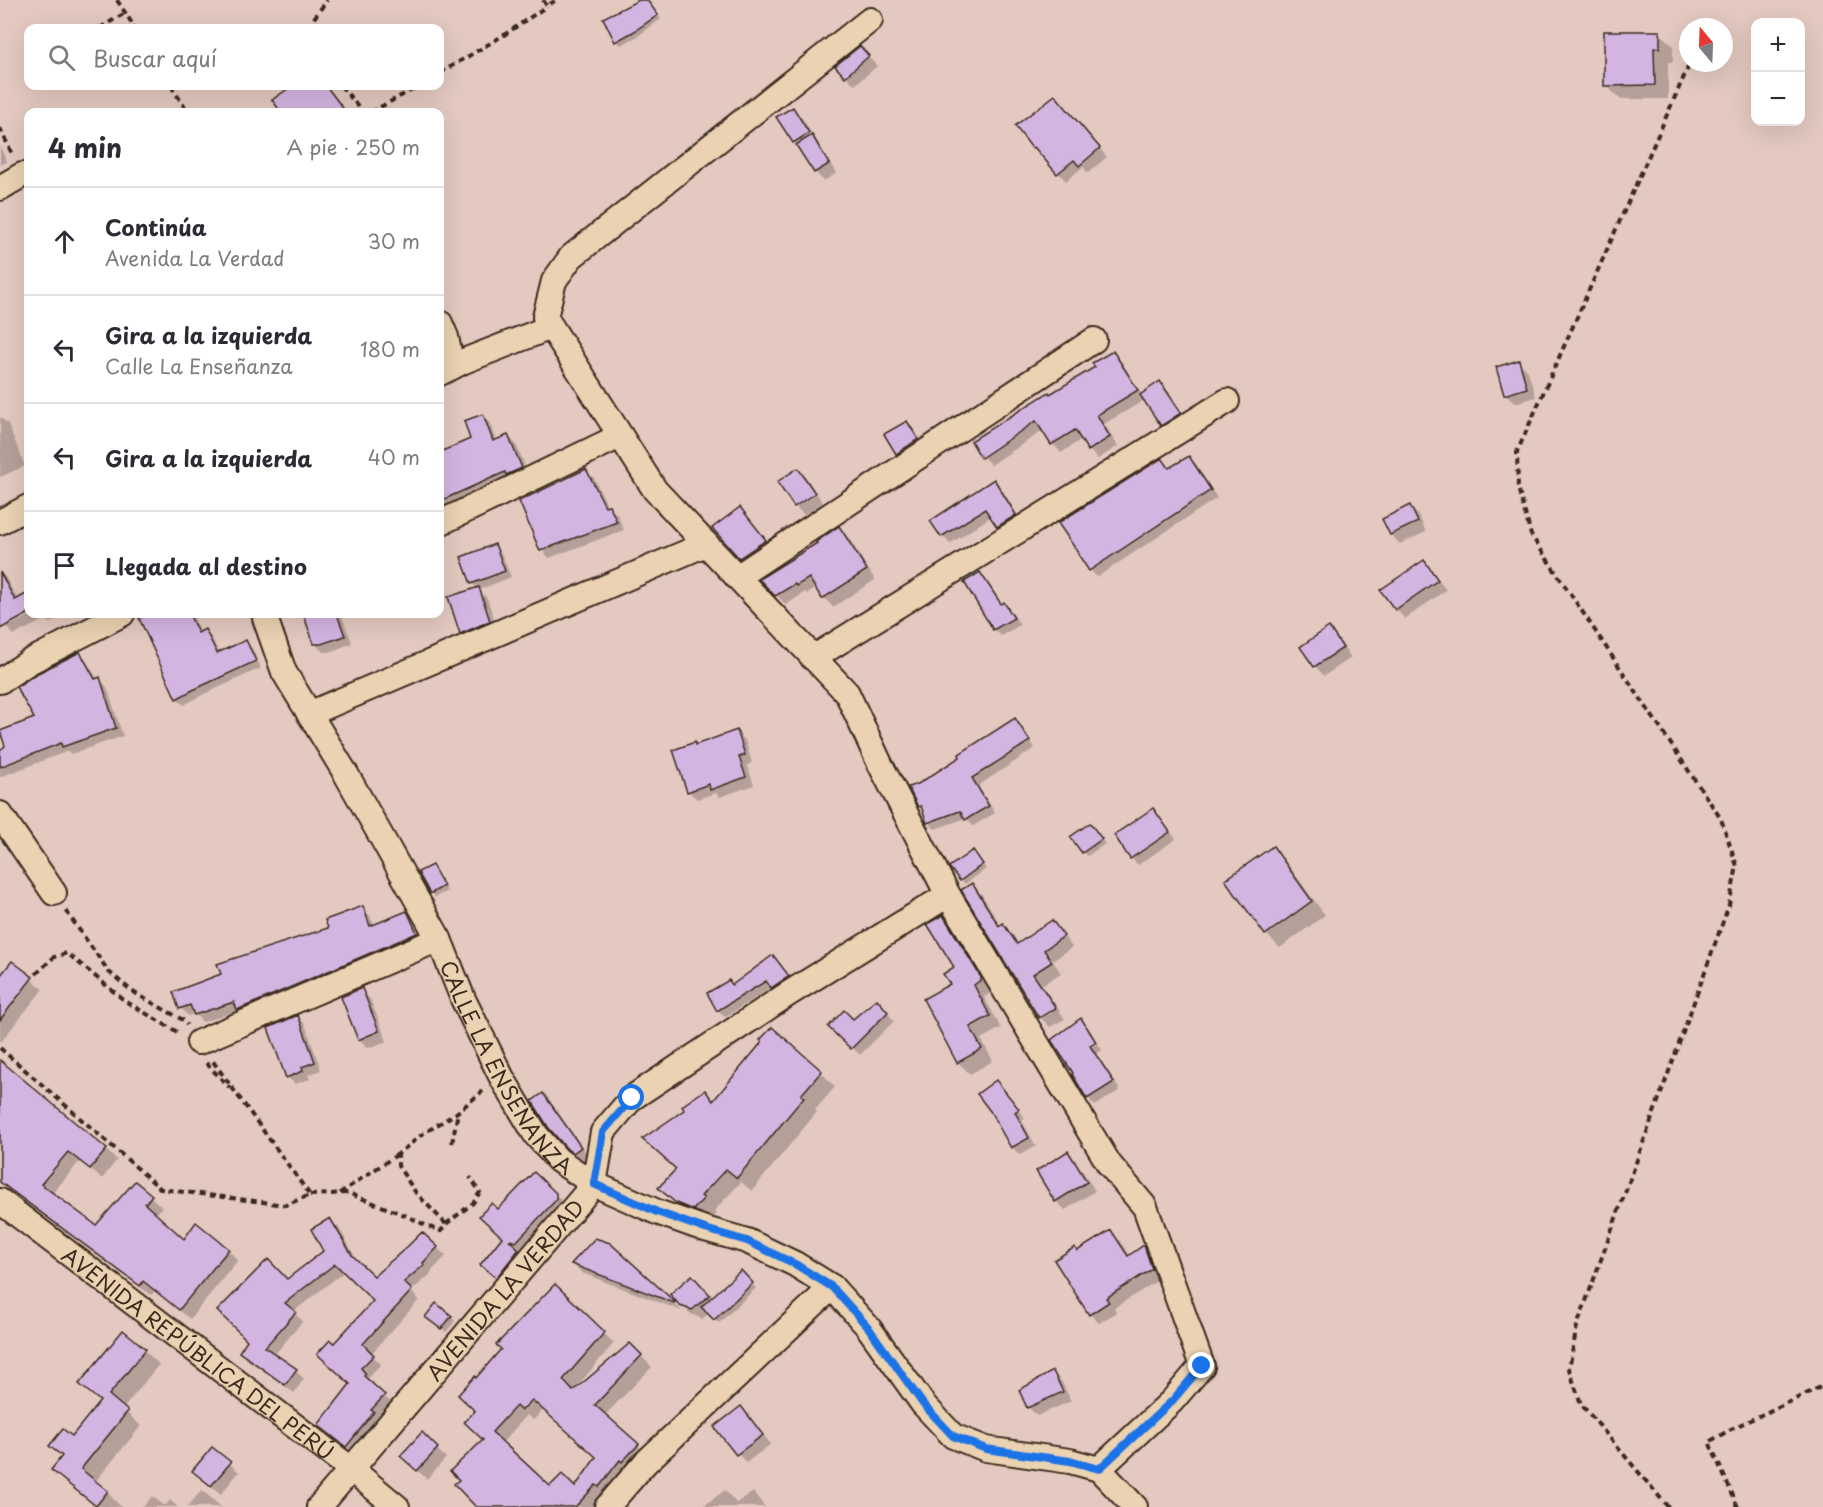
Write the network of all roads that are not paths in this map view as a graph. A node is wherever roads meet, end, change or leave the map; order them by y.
1 (870, 20) dead end
2 (22, 175) dead end
3 (0, 188) edge
4 (551, 327) junction
5 (444, 332) edge
6 (1094, 340) dead end
7 (446, 370) edge
8 (1227, 401) dead end
9 (620, 436) junction
10 (24, 509) edge
11 (0, 522) edge
12 (444, 522) edge
13 (706, 544) junction
14 (737, 577) junction
15 (114, 618) edge
16 (265, 618) edge
17 (813, 658) junction
18 (0, 681) edge
19 (309, 714) junction
20 (0, 814) edge
21 (54, 893) road end
22 (948, 895) junction
23 (439, 939) junction
24 (194, 1045) road end
25 (594, 1184) junction
26 (0, 1201) edge
27 (832, 1287) junction
28 (351, 1469) junction
29 (1099, 1469) junction
30 (319, 1507) edge
31 (398, 1507) edge
32 (607, 1507) edge
33 (1135, 1507) edge

1 - 4 street
2 - 3 street
4 - 7 street
4 - 9 street
5 - 7 street
6 - 14 street
8 - 17 street
9 - 12 street
9 - 13 street
10 - 11 street
13 - 14 street
13 - 19 street
14 - 17 street
15 - 18 street
16 - 19 street, CALLE LA ENSEÑANZA
17 - 22 street
19 - 23 street, CALLE LA ENSEÑANZA
20 - 21 street
22 - 25 street, AVENIDA LA VERDAD
22 - 29 street
23 - 24 street
23 - 25 street, CALLE LA ENSEÑANZA
25 - 27 street, CALLE LA ENSEÑANZA
25 - 28 street, AVENIDA LA VERDAD
26 - 28 street, AVENIDA REPÚBLICA DEL PERÚ
27 - 29 street, CALLE LA ENSEÑANZA
27 - 32 street
28 - 30 street, AVENIDA LA VERDAD
28 - 31 street, AVENIDA REPÚBLICA DEL PERÚ
29 - 33 street

